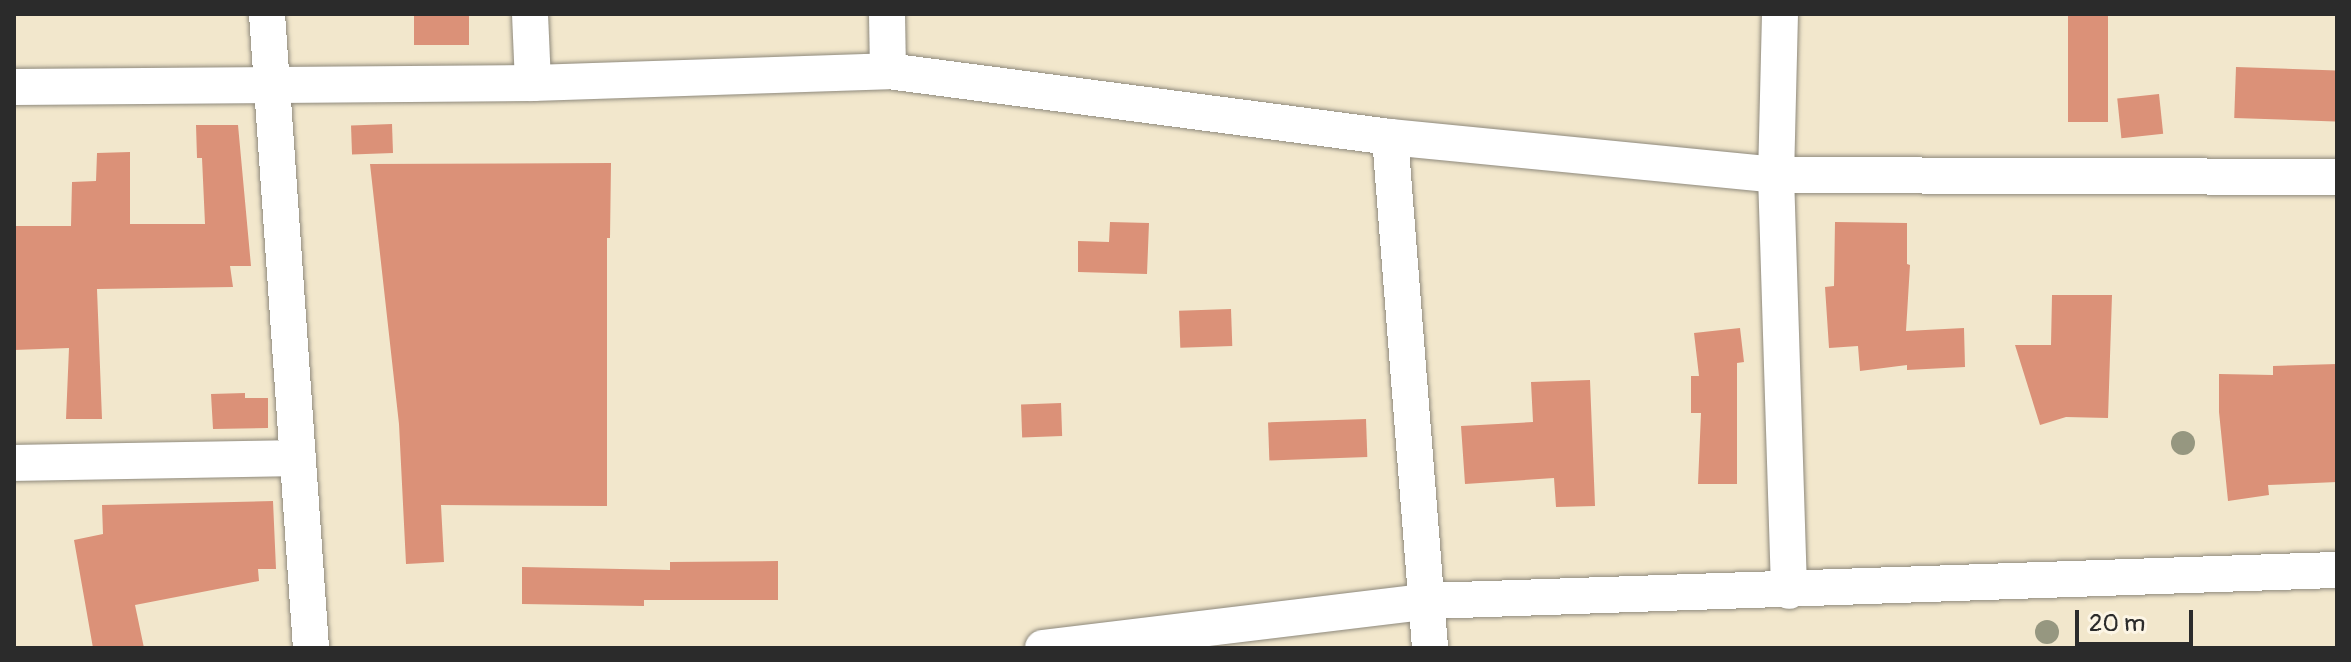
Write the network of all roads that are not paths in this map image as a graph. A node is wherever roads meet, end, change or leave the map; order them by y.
1 (267, 14) edge
2 (530, 14) edge
3 (887, 14) edge
4 (1780, 14) edge
5 (888, 71) junction
6 (274, 83) junction
7 (533, 83) junction
8 (14, 87) edge
9 (1390, 137) junction
10 (1776, 175) junction
11 (2337, 177) edge
12 (298, 458) junction
13 (14, 463) edge
14 (2337, 570) edge
15 (1789, 591) junction
16 (1429, 601) junction
17 (311, 648) edge
18 (1043, 648) edge
19 (1430, 648) edge

1 - 6 street
2 - 7 street
3 - 5 street
4 - 10 street
5 - 7 street
5 - 9 street
6 - 7 street
6 - 8 street
6 - 12 street
9 - 10 street
9 - 16 street
10 - 11 street
10 - 15 street
12 - 13 street
12 - 17 street
14 - 15 street
15 - 16 street
16 - 18 street
16 - 19 street

